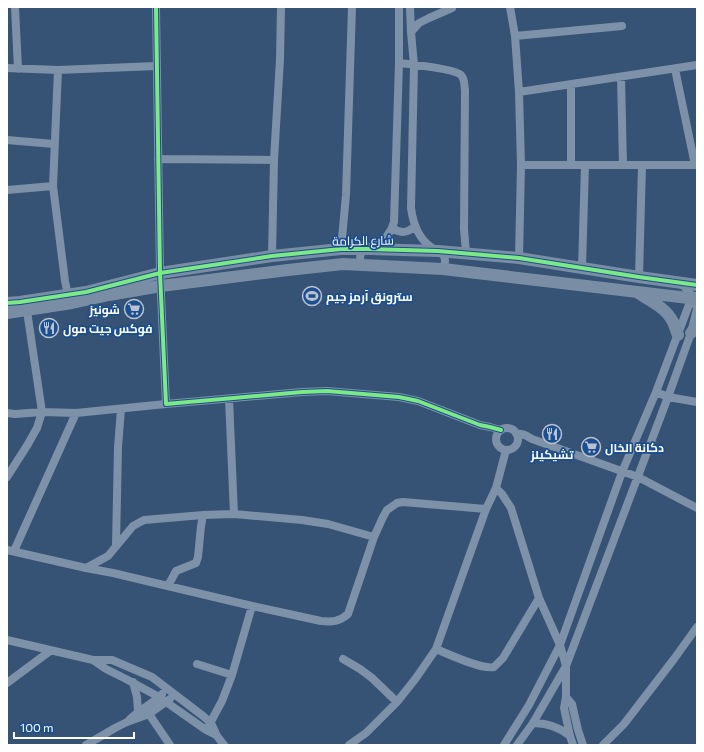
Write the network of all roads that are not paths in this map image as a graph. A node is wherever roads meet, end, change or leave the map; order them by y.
1 (15, 7) edge
2 (156, 7) edge
3 (281, 7) edge
4 (352, 7) edge
5 (399, 7) edge
6 (410, 7) edge
7 (442, 7) edge
8 (461, 7) edge
9 (510, 7) edge
10 (452, 8) junction
11 (622, 26) dead end
12 (411, 32) junction
13 (515, 36) junction
14 (400, 63) junction
15 (414, 65) junction
16 (156, 66) junction
17 (697, 66) edge
18 (7, 68) edge
19 (18, 69) junction
20 (675, 69) junction
21 (58, 70) junction
22 (621, 77) junction
23 (571, 85) junction
24 (519, 92) junction
25 (7, 140) edge
26 (54, 144) junction
27 (158, 159) junction
28 (274, 160) junction
29 (520, 165) junction
30 (571, 165) junction
31 (585, 165) junction
32 (623, 165) junction
33 (642, 165) junction
34 (696, 165) edge
35 (53, 186) junction
36 (7, 190) edge
37 (415, 226) junction
38 (393, 228) junction
39 (341, 249) junction
40 (368, 249) junction
41 (438, 251) junction
42 (466, 253) junction
43 (272, 256) junction
44 (519, 258) junction
45 (363, 264) junction
46 (582, 268) junction
47 (443, 269) junction
48 (160, 273) junction
49 (639, 277) junction
50 (681, 283) junction
51 (697, 285) edge
52 (161, 286) junction
53 (635, 291) junction
54 (68, 295) junction
55 (696, 297) edge
56 (7, 303) edge
57 (27, 310) junction
58 (7, 313) edge
59 (694, 329) edge
60 (678, 335) junction
61 (656, 392) junction
62 (668, 397) junction
63 (229, 399) junction
64 (697, 402) edge
65 (166, 404) junction
66 (121, 409) junction
67 (42, 412) junction
68 (7, 413) edge
69 (76, 413) junction
70 (498, 434) junction
71 (517, 437) junction
72 (506, 450) junction
73 (622, 472) junction
74 (7, 477) edge
75 (638, 477) junction
76 (496, 488) junction
77 (697, 508) edge
78 (486, 509) junction
79 (203, 514) junction
80 (234, 514) junction
81 (374, 537) junction
82 (116, 545) junction
83 (11, 551) edge
84 (110, 564) junction
85 (86, 568) junction
86 (168, 586) junction
87 (539, 598) junction
88 (252, 606) junction
89 (697, 627) edge
90 (7, 640) edge
91 (560, 645) junction
92 (436, 649) junction
93 (50, 651) junction
94 (343, 658) dead end
95 (93, 660) junction
96 (198, 664) dead end
97 (566, 666) junction
98 (232, 675) junction
99 (133, 682) junction
100 (7, 683) edge
101 (168, 689) junction
102 (176, 694) junction
103 (159, 697) junction
104 (566, 697) junction
105 (167, 702) junction
106 (397, 702) junction
107 (138, 712) junction
108 (148, 714) junction
109 (127, 722) junction
110 (533, 723) junction
111 (208, 726) junction
112 (570, 736) junction
113 (86, 745) edge
114 (170, 745) edge
115 (224, 745) edge
116 (349, 745) edge
117 (504, 745) edge
118 (517, 745) edge
119 (573, 745) edge
120 (583, 745) edge
121 (603, 745) edge

1 - 19 street
2 - 16 street
3 - 28 street
4 - 39 street
5 - 14 street
6 - 12 street
7 - 10 street
8 - 10 street
9 - 13 street
10 - 12 street
11 - 13 street
12 - 15 street
13 - 24 street
14 - 15 street
14 - 38 street
15 - 37 street
15 - 42 street
16 - 21 street
16 - 27 street
17 - 20 street
18 - 19 street
19 - 21 street
20 - 22 street
20 - 34 street
21 - 26 street
22 - 23 street
22 - 32 street
23 - 24 street
23 - 30 street
24 - 29 street
25 - 26 street
26 - 35 street
27 - 28 street
27 - 48 street
28 - 43 street
29 - 30 street
29 - 44 street
30 - 31 street
31 - 32 street
31 - 46 street
32 - 33 street
33 - 34 street
33 - 49 street
35 - 36 street
35 - 54 street
37 - 38 street
37 - 41 street
38 - 40 street
39 - 40 street, شارع الكرامة
39 - 43 street, شارع الكرامة
40 - 41 street, شارع الكرامة
40 - 45 street
41 - 42 street, شارع الكرامة
41 - 47 street
42 - 44 street, شارع الكرامة
43 - 48 street, شارع الكرامة
44 - 46 street, شارع الكرامة
45 - 47 street, شارع الكرامة
45 - 52 street, شارع الكرامة
46 - 49 street, شارع الكرامة
47 - 53 street, شارع الكرامة
48 - 52 street
48 - 54 street, شارع الكرامة
49 - 50 street, شارع الكرامة
50 - 51 street, شارع الكرامة
50 - 55 street
52 - 57 street, شارع الكرامة
52 - 65 street
53 - 55 street, شارع الكرامة
53 - 60 street
54 - 56 street, شارع الكرامة
55 - 59 street
55 - 60 street
57 - 58 street, شارع الكرامة
57 - 67 street
59 - 62 street
60 - 61 street
61 - 62 street
61 - 73 street
62 - 64 street
62 - 75 street
63 - 65 street
63 - 70 street
63 - 80 street
65 - 66 street
66 - 69 street
66 - 82 street
67 - 68 street
67 - 69 street
67 - 74 street
69 - 83 street
70 - 71 street
70 - 72 street
71 - 72 street
71 - 73 street
72 - 76 street
73 - 75 street
73 - 91 street
75 - 77 street
75 - 97 street
76 - 78 street
76 - 87 street
78 - 81 street
78 - 92 street
79 - 80 street
79 - 82 street
79 - 86 street
80 - 81 street
81 - 88 street
82 - 84 street
83 - 85 street
84 - 85 street
84 - 85 street
84 - 86 street
86 - 88 street
87 - 91 street
87 - 92 street
88 - 98 street
89 - 121 street
90 - 93 street
91 - 97 street
91 - 117 street
92 - 106 street
93 - 95 street
93 - 100 street
94 - 106 street
95 - 99 street
95 - 101 street
96 - 98 street
97 - 104 street
97 - 110 street
98 - 111 street
99 - 103 street
99 - 107 street
101 - 102 street
101 - 103 street
102 - 105 street
102 - 111 street
103 - 105 street
103 - 107 street
104 - 112 street
104 - 120 street
105 - 108 street
105 - 111 street
106 - 116 street
107 - 109 street
108 - 109 street
108 - 114 street
109 - 113 street
110 - 112 street
110 - 118 street
111 - 115 street
112 - 119 street

